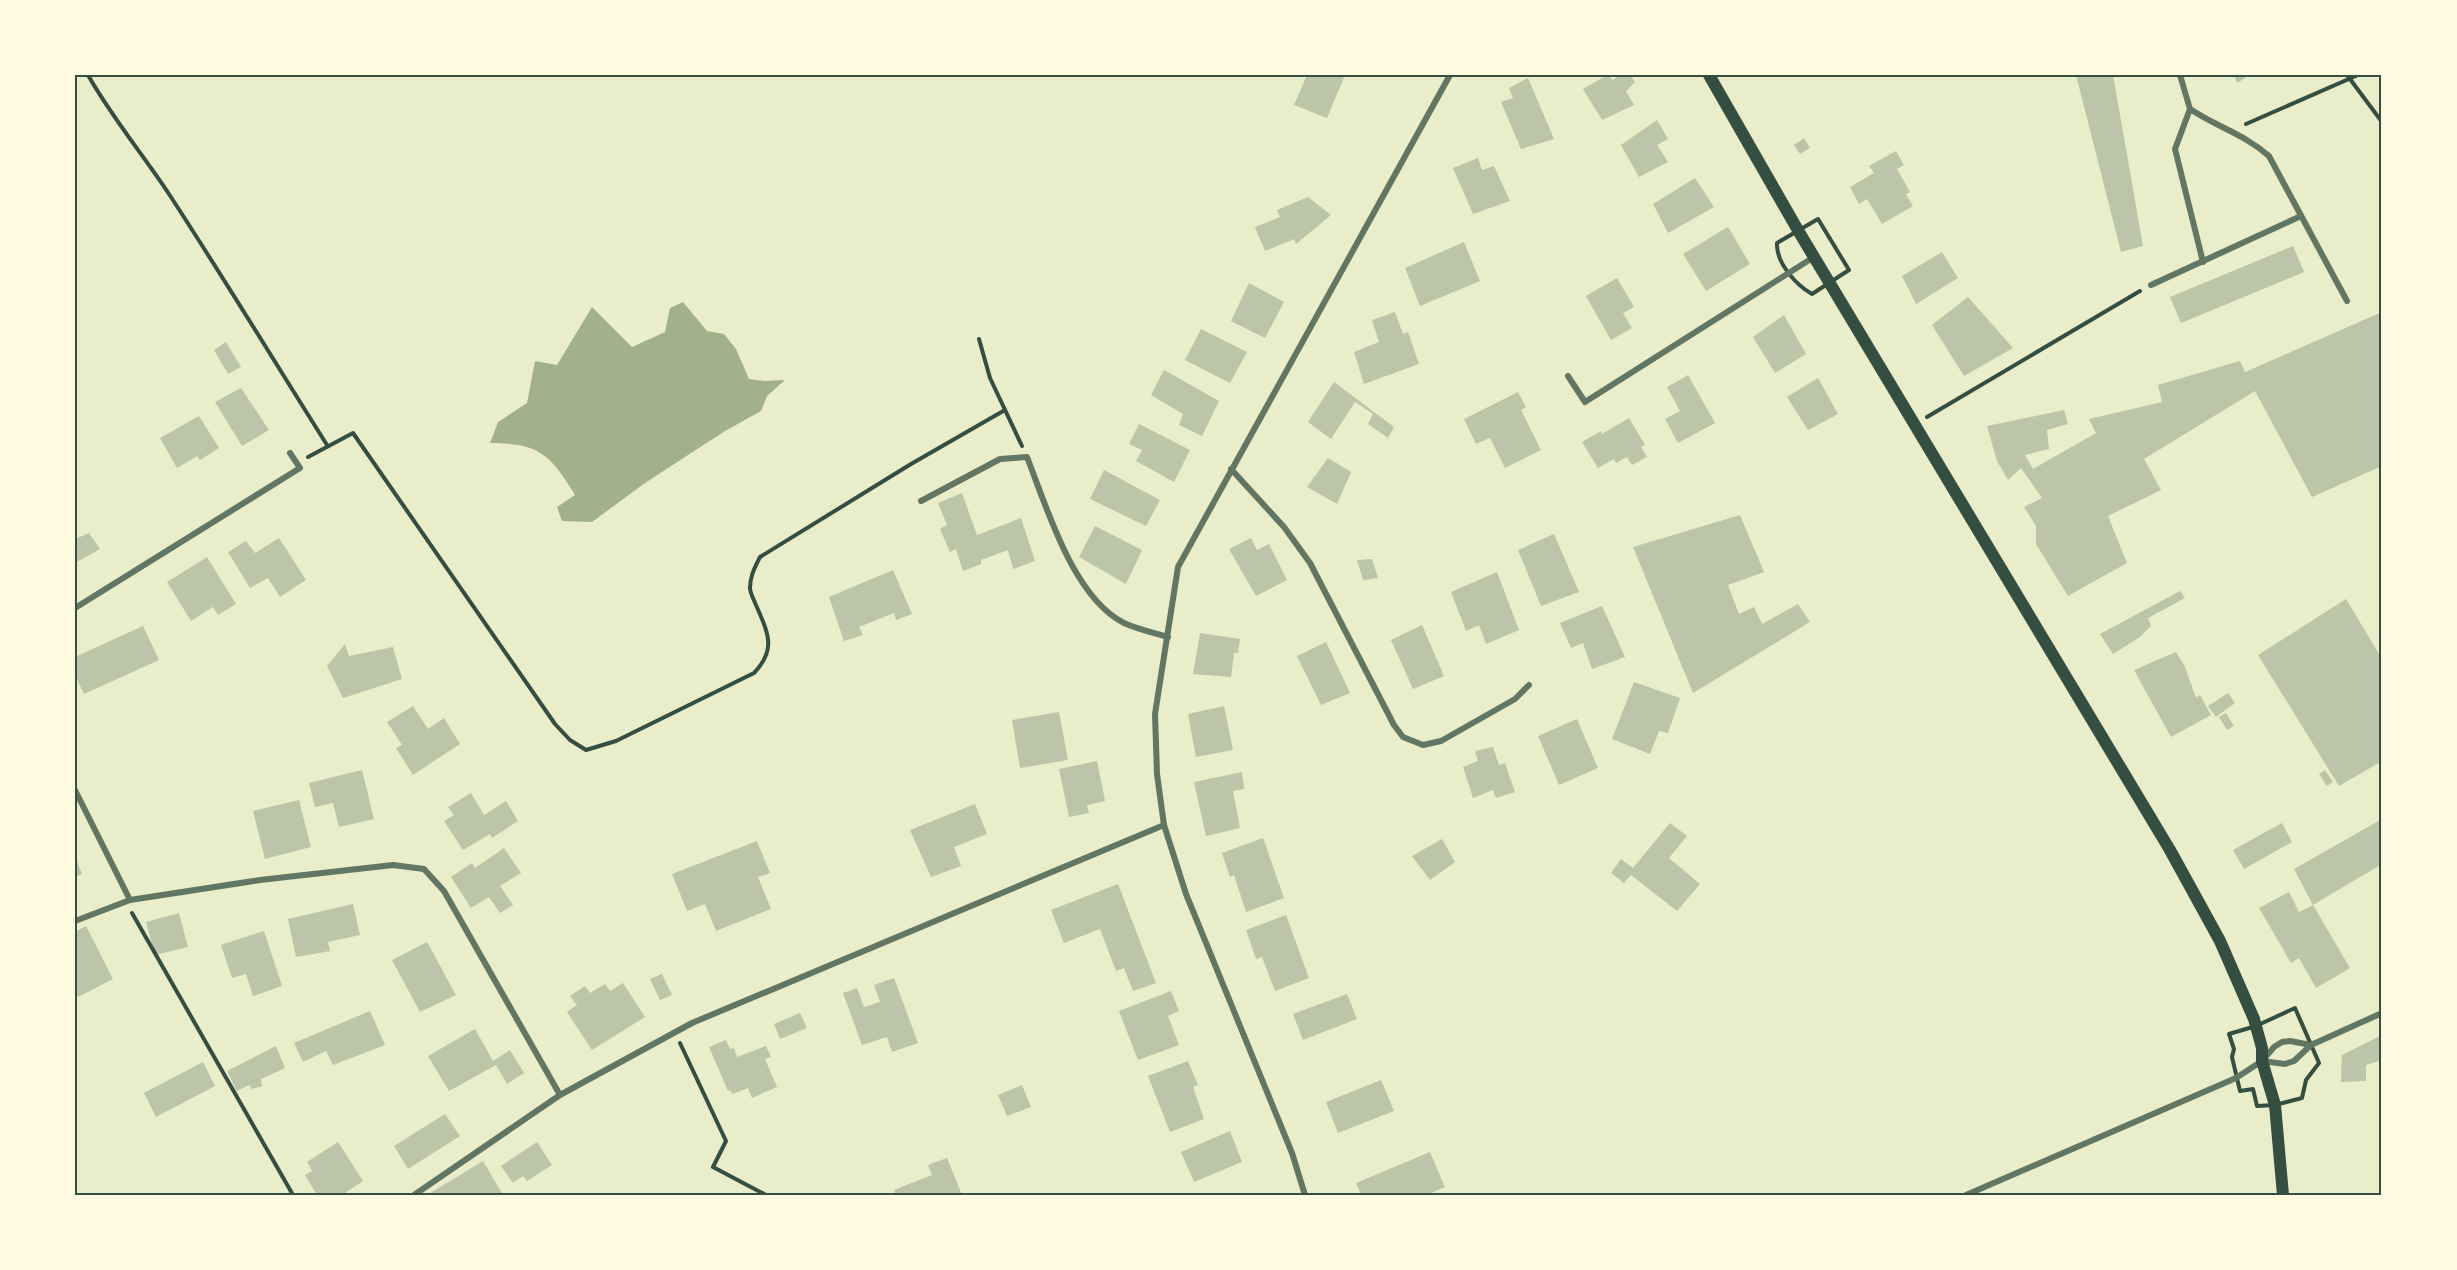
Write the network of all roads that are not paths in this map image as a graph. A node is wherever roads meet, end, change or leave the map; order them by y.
1 (1450, 75) edge
2 (1709, 75) edge
3 (2180, 75) edge
4 (2190, 109) junction
5 (2301, 216) junction
6 (1814, 257) junction
7 (2203, 262) junction
8 (2151, 285) road end
9 (2347, 301) dead end
10 (1568, 376) dead end
11 (290, 453) dead end
12 (1231, 470) junction
13 (921, 501) dead end
14 (75, 608) edge
15 (1168, 638) junction
16 (1528, 685) dead end
17 (75, 790) edge
18 (1164, 825) junction
19 (130, 900) junction
20 (75, 921) edge
21 (2382, 1013) edge
22 (2311, 1045) junction
23 (2262, 1061) junction
24 (560, 1095) junction
25 (414, 1195) edge
26 (1305, 1195) edge
27 (1966, 1195) edge
28 (2283, 1195) edge

1 - 12 street
2 - 6 main road
3 - 4 street
4 - 5 street
4 - 7 street
5 - 7 street
5 - 9 street
6 - 10 street
6 - 23 main road
7 - 8 street
11 - 14 street
12 - 15 street
12 - 16 street
13 - 15 street
15 - 18 street
17 - 19 street
18 - 24 street
18 - 26 street
19 - 20 street
19 - 24 street
21 - 22 street
22 - 23 street
22 - 23 street
23 - 27 street
23 - 28 main road
24 - 25 street

